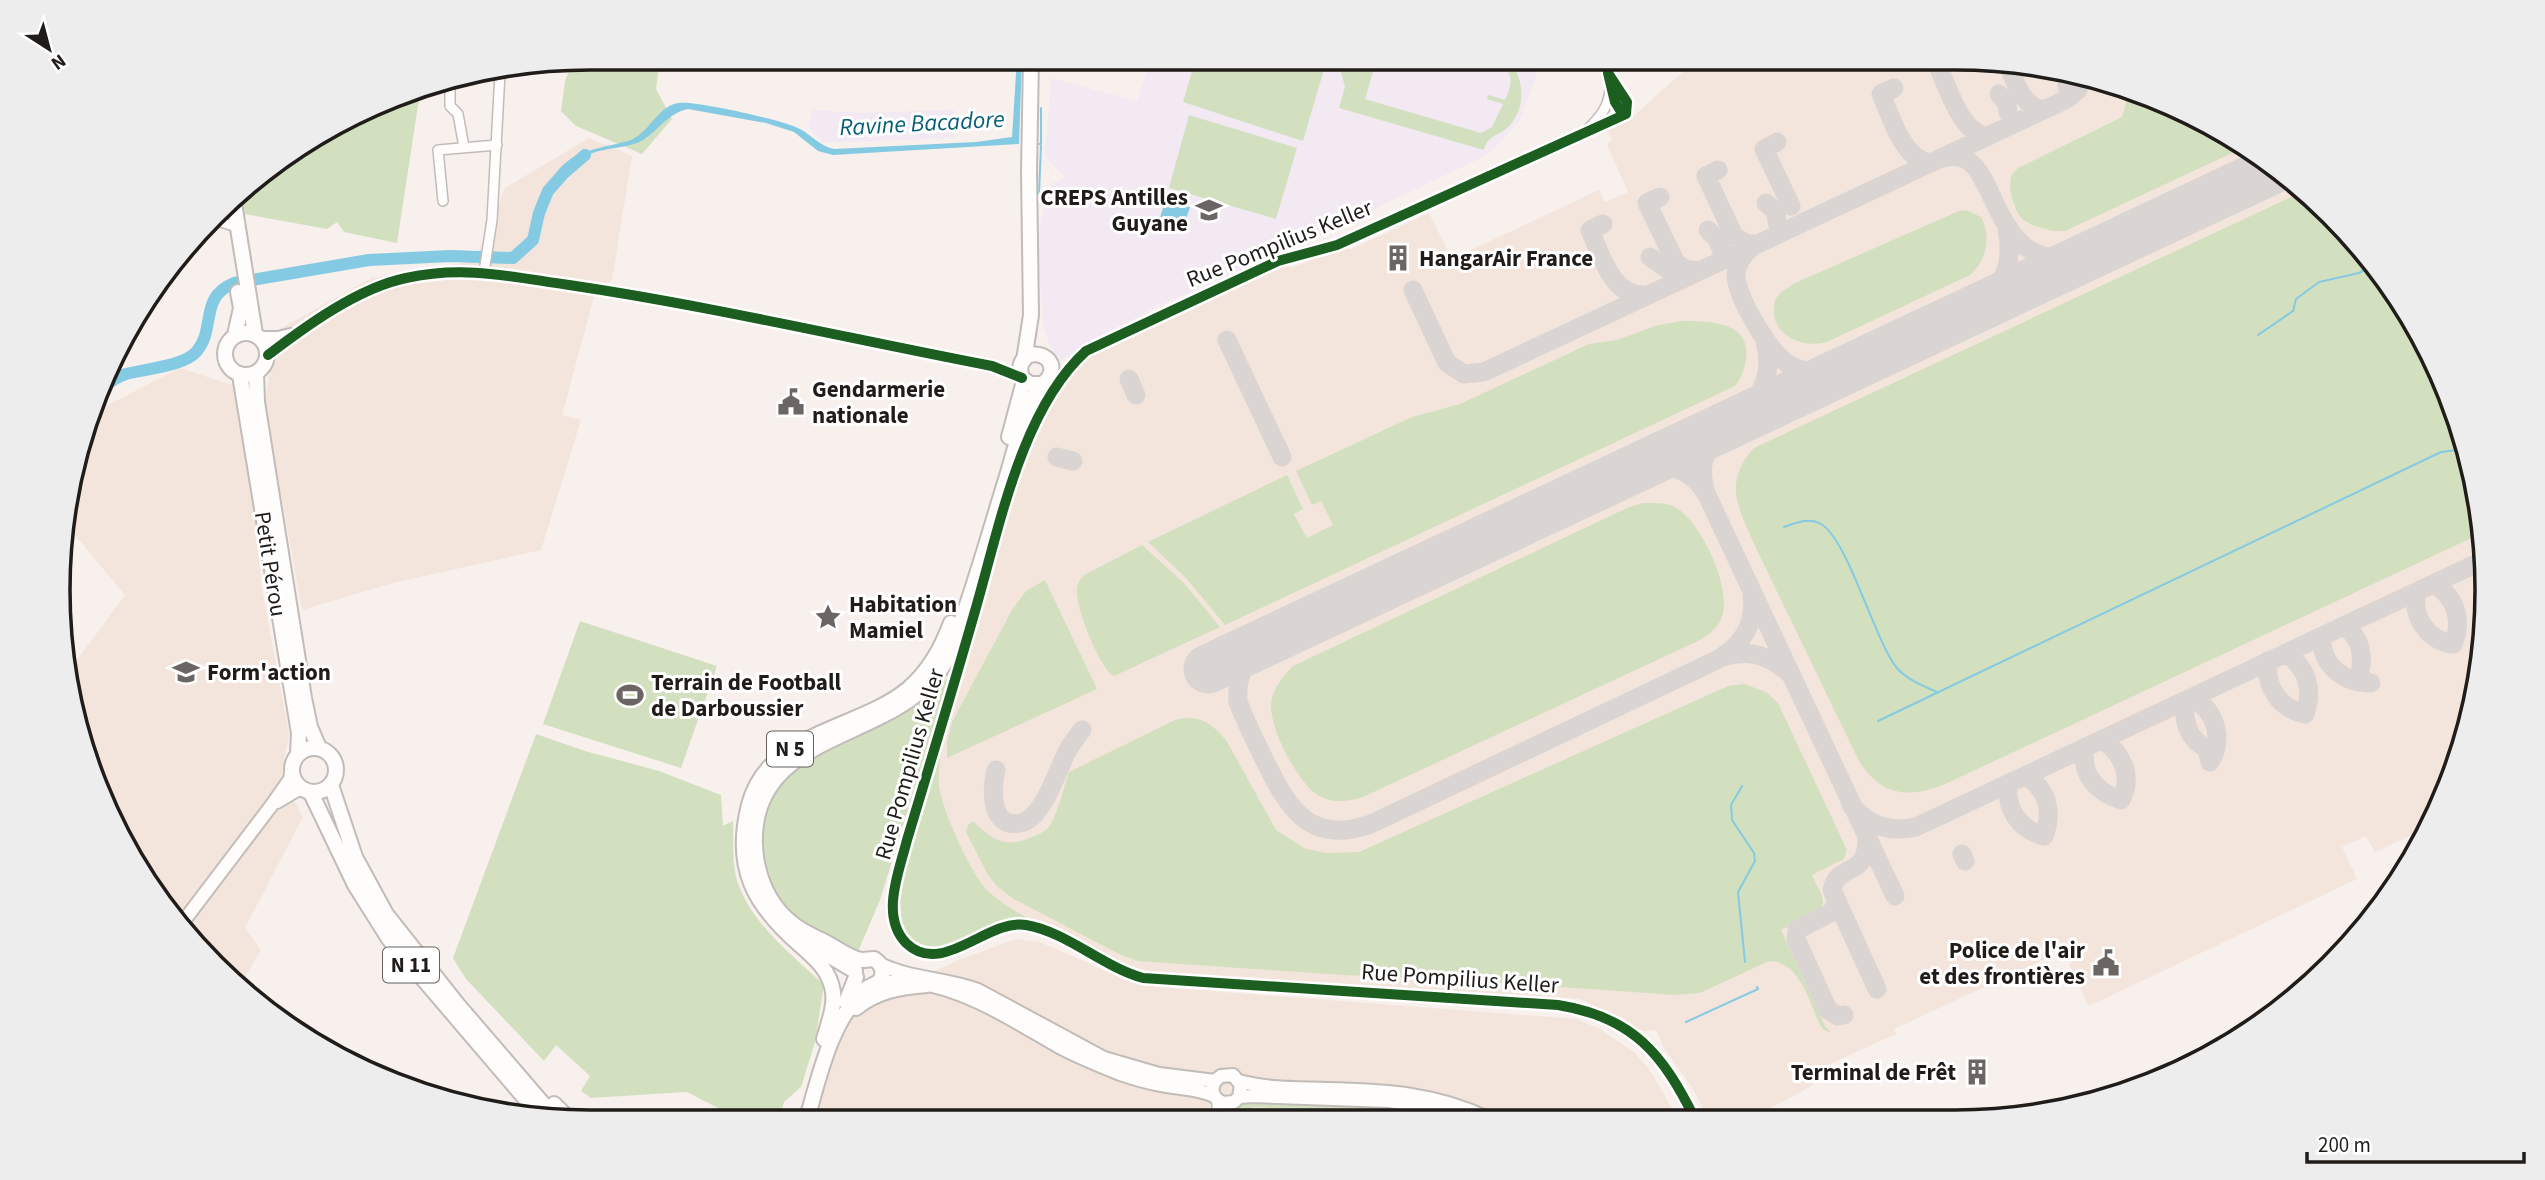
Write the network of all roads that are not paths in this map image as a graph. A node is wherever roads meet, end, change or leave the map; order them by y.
1 (1031, 70) edge
2 (1606, 70) edge
3 (1608, 73) junction
4 (500, 78) edge
5 (1610, 86) junction
6 (450, 90) edge
7 (1624, 115) junction
8 (1571, 141) junction
9 (497, 145) junction
10 (464, 147) junction
11 (443, 201) dead end
12 (226, 224) edge
13 (485, 267) junction
14 (241, 281) junction
15 (1031, 315) junction
16 (303, 329) junction
17 (235, 335) junction
18 (257, 336) junction
19 (268, 355) junction
20 (1041, 355) junction
21 (1023, 361) junction
22 (992, 366) junction
23 (256, 373) junction
24 (240, 374) junction
25 (1023, 379) junction
26 (1043, 384) junction
27 (320, 748) junction
28 (298, 754) junction
29 (291, 772) junction
30 (331, 785) junction
31 (308, 792) junction
32 (271, 806) junction
33 (186, 918) edge
34 (786, 931) junction
35 (880, 964) joint
36 (864, 976) junction
37 (927, 985) junction
38 (477, 1026) junction
39 (832, 1040) junction
40 (818, 1059) junction
41 (1215, 1081) junction
42 (1239, 1081) junction
43 (1240, 1097) junction
44 (1219, 1100) junction
45 (532, 1107) edge
46 (547, 1108) edge
47 (559, 1109) edge
48 (801, 1110) edge
49 (810, 1110) edge
50 (1219, 1110) edge
51 (1443, 1110) edge
52 (1467, 1110) edge
53 (1690, 1110) edge

1 - 15 main road
2 - 3 street
3 - 5 street
3 - 7 street
4 - 9 street
5 - 7 street
5 - 8 street, Rue Pompilius Keller
6 - 10 street
7 - 8 street, Rue Pompilius Keller
8 - 53 street, Rue Pompilius Keller
9 - 10 street
9 - 13 street
10 - 11 street
12 - 14 main road
13 - 16 street
13 - 22 street
14 - 17 main road
14 - 18 main road
15 - 20 main road
15 - 21 main road
16 - 18 street
16 - 19 street
17 - 18 main road
17 - 24 main road
18 - 19 main road
19 - 23 main road
20 - 21 main road
20 - 26 main road
21 - 22 street
21 - 25 main road
22 - 25 street
23 - 24 main road
23 - 27 main road, Petit Pérou / N 11
24 - 28 main road, Petit Pérou
25 - 26 main road
25 - 34 main road, N 5
26 - 36 main road, N 5
27 - 28 main road
27 - 30 main road, N 11
28 - 29 main road
29 - 31 main road, N 11
29 - 32 main road
30 - 31 main road
30 - 38 main road, N 11
31 - 32 main road
31 - 45 main road, N 11
32 - 33 main road
34 - 36 main road, N 5
34 - 40 main road
35 - 36 main road
35 - 41 main road
36 - 37 main road
36 - 39 main road
36 - 40 main road
37 - 39 main road
37 - 44 main road
38 - 46 main road, N 11
38 - 47 main road
39 - 49 main road
40 - 48 main road
41 - 42 main road
41 - 44 main road
42 - 43 main road
42 - 52 main road
43 - 44 main road
43 - 51 main road
44 - 50 street

